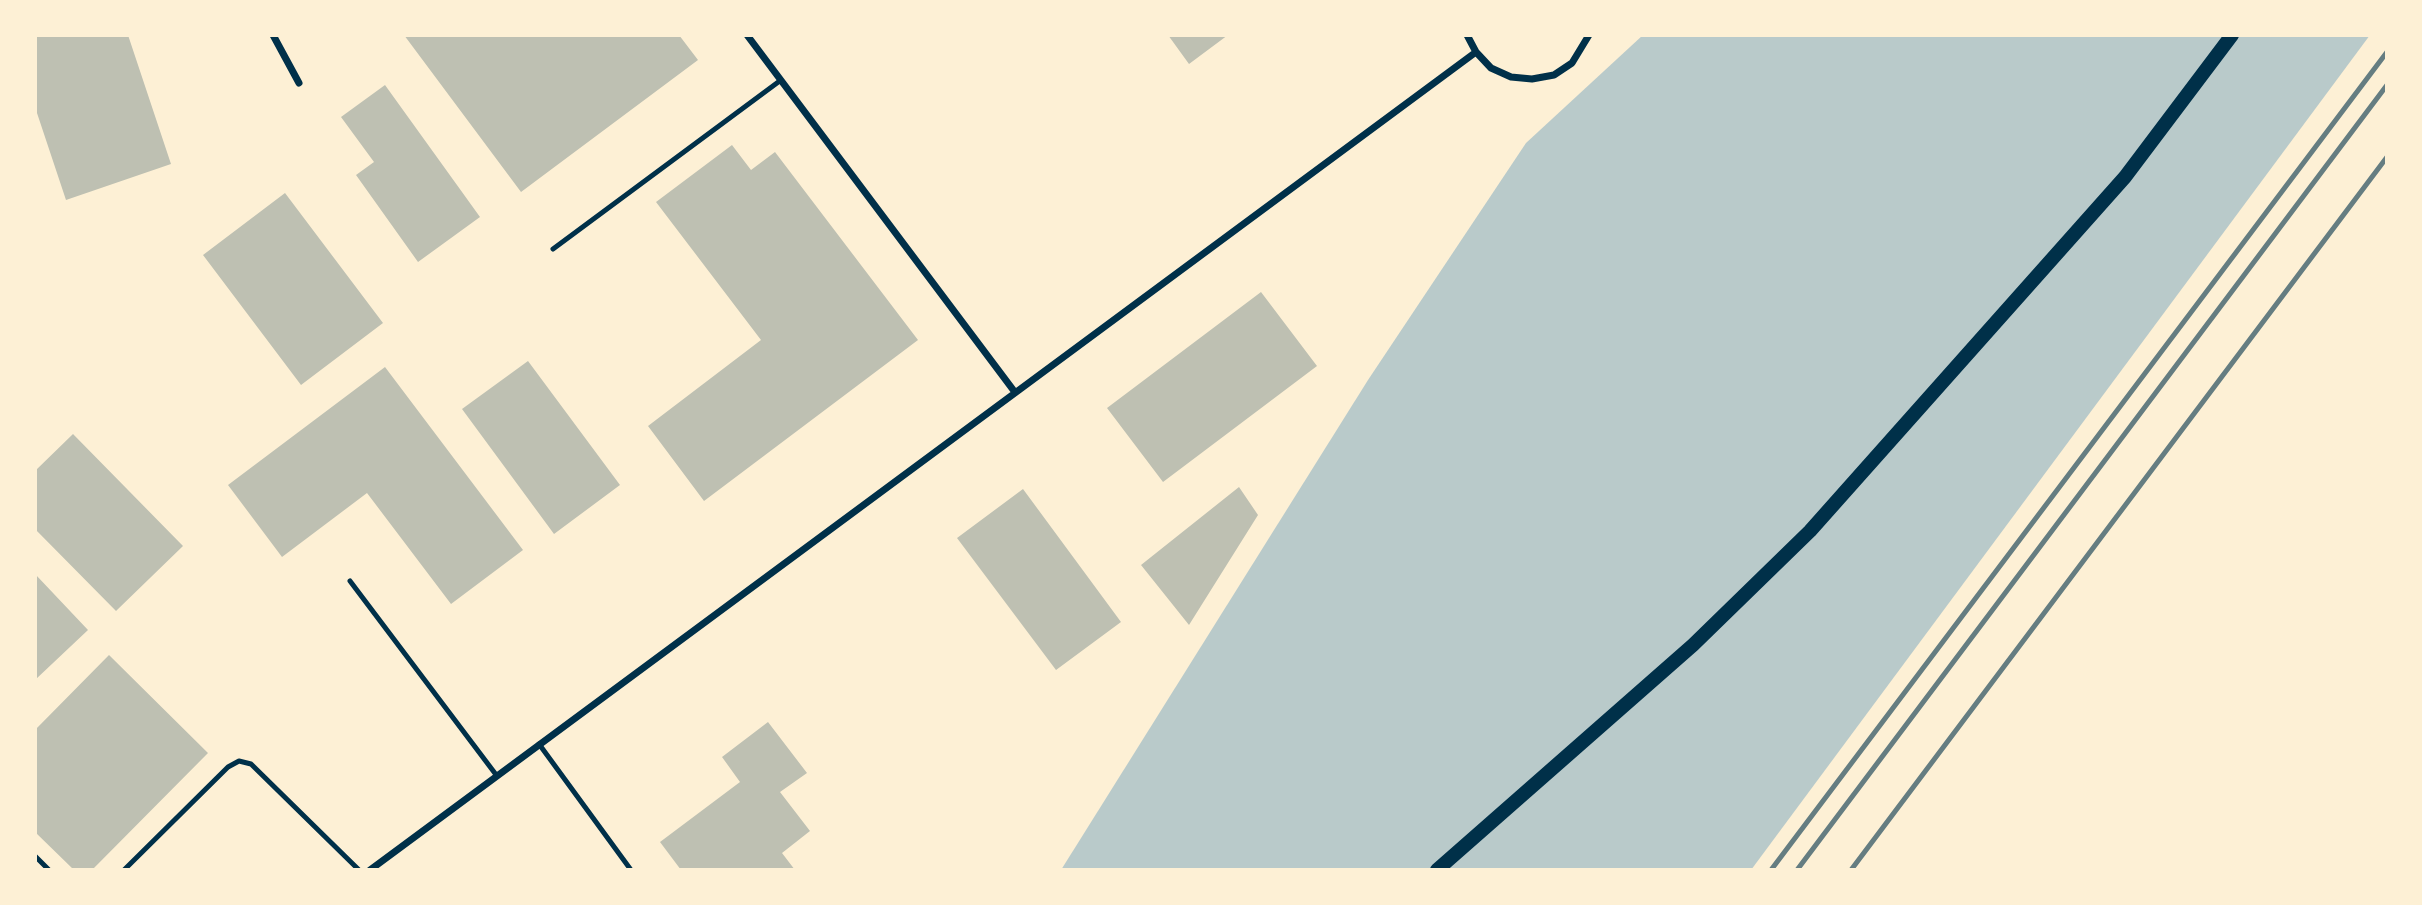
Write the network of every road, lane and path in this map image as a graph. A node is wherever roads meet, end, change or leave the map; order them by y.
1 (273, 35) edge
2 (747, 35) edge
3 (1467, 35) edge
4 (1589, 35) edge
5 (2232, 35) edge
6 (1476, 52) junction
7 (781, 79) junction
8 (299, 83) dead end
9 (553, 249) dead end
10 (1014, 391) junction
11 (350, 581) dead end
12 (539, 744) junction
13 (497, 776) junction
14 (35, 856) edge
15 (49, 870) edge
16 (124, 870) edge
17 (359, 870) edge
18 (370, 870) edge
19 (631, 870) edge
20 (1437, 870) edge

1 - 8 street
2 - 7 street
3 - 6 street
4 - 6 street
5 - 20 main road
6 - 10 street
7 - 9 lane
7 - 10 street
10 - 12 street
11 - 13 lane
12 - 13 street
12 - 19 lane
13 - 18 street
14 - 15 lane
16 - 17 lane

